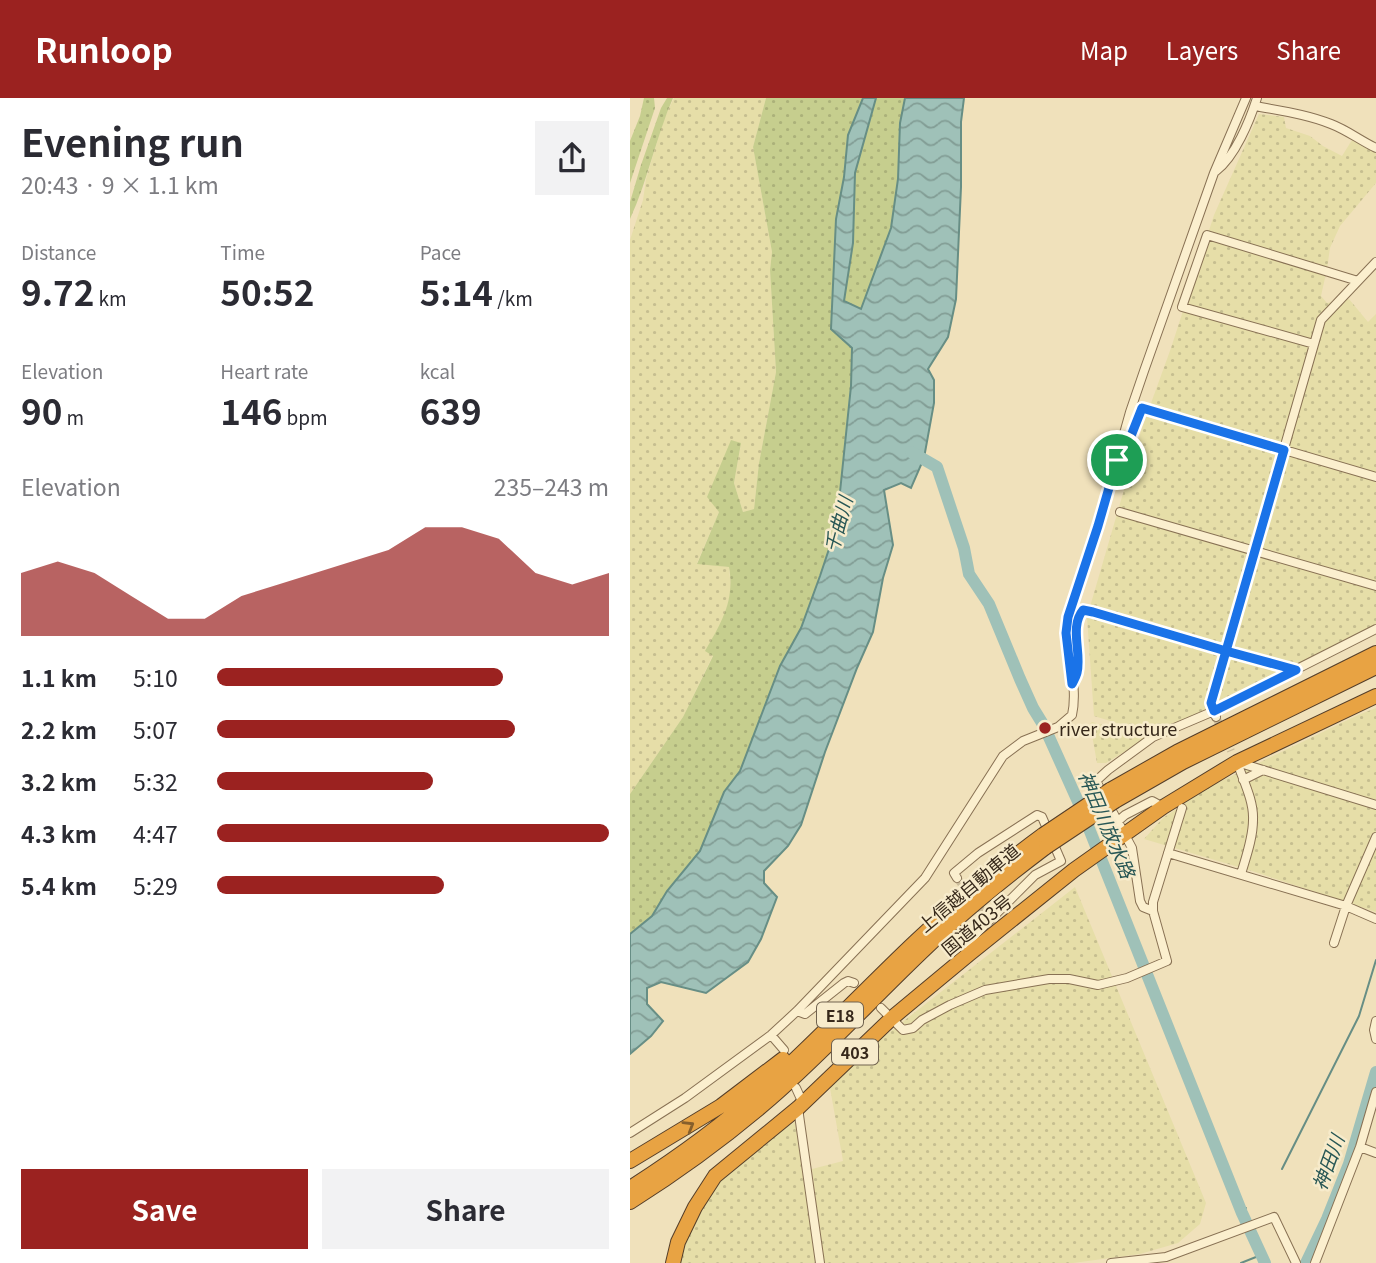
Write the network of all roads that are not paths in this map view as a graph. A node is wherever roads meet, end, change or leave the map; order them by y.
1 (1246, 98) edge
2 (1256, 102) edge
3 (1376, 148) edge
4 (1214, 173) junction
5 (1376, 261) edge
6 (1358, 281) junction
7 (1314, 344) junction
8 (1284, 450) junction
9 (1117, 460) junction
10 (1376, 477) edge
11 (1120, 512) dead end
12 (1255, 550) junction
13 (1376, 586) edge
14 (1376, 629) edge
15 (1226, 651) junction
16 (1376, 653) edge
17 (1376, 667) edge
18 (1296, 670) junction
19 (1072, 684) junction
20 (1376, 696) edge
21 (1215, 714) junction
22 (1237, 762) junction
23 (1263, 770) junction
24 (1243, 779) junction
25 (1113, 795) junction
26 (1376, 805) edge
27 (1182, 808) dead end
28 (1119, 832) junction
29 (1376, 838) edge
30 (1044, 841) junction
31 (1168, 853) junction
32 (1241, 874) junction
33 (957, 878) dead end
34 (1346, 906) junction
35 (1153, 911) junction
36 (1376, 919) edge
37 (915, 941) junction
38 (1334, 943) dead end
39 (970, 954) junction
40 (854, 983) dead end
41 (797, 1011) junction
42 (886, 1013) junction
43 (1376, 1021) edge
44 (771, 1035) junction
45 (1376, 1039) edge
46 (784, 1050) dead end
47 (796, 1088) dead end
48 (1376, 1092) edge
49 (798, 1108) junction
50 (630, 1133) edge
51 (1360, 1147) junction
52 (1376, 1153) edge
53 (630, 1161) edge
54 (630, 1188) edge
55 (630, 1202) edge
56 (673, 1263) edge
57 (820, 1263) edge
58 (1111, 1263) edge
59 (1296, 1263) edge
60 (1315, 1263) edge

1 - 4 street
2 - 3 street
2 - 4 street
4 - 9 street
5 - 6 street
6 - 7 street
6 - 7 street
7 - 8 street
8 - 9 street
8 - 10 street
8 - 12 street
9 - 19 street
11 - 12 street
12 - 13 street
12 - 15 street
14 - 18 street
15 - 18 street
15 - 19 street
15 - 21 street
16 - 25 highway, 上信越自動車道 / E18
17 - 25 highway, 上信越自動車道 / E18
18 - 21 street
19 - 41 street
20 - 22 highway, 国道403号 / 403
21 - 28 street
22 - 23 street
22 - 24 street
22 - 28 highway, 国道403号 / 403
23 - 24 street
23 - 26 street
24 - 32 street
25 - 30 highway, 上信越自動車道 / E18, bridge
27 - 31 street
28 - 35 street
28 - 39 highway, 国道403号 / 403
29 - 34 street
30 - 37 highway, 上信越自動車道 / E18
30 - 55 highway, 上信越自動車道 / E18
31 - 32 street
31 - 35 street
32 - 34 street
33 - 39 street
34 - 36 street
34 - 38 street
35 - 42 street
53 -> 37 highway
37 - 54 highway, 上信越自動車道 / E18
39 - 42 highway, 国道403号 / 403
40 - 41 street
41 - 44 street
42 - 49 highway, 国道403号 / 403
43 - 45 street
44 - 46 street
44 - 50 street
47 - 49 street
48 - 51 street
49 - 56 highway, 国道403号 / 403
49 - 57 street
51 - 52 street
51 - 60 street
58 - 59 street

